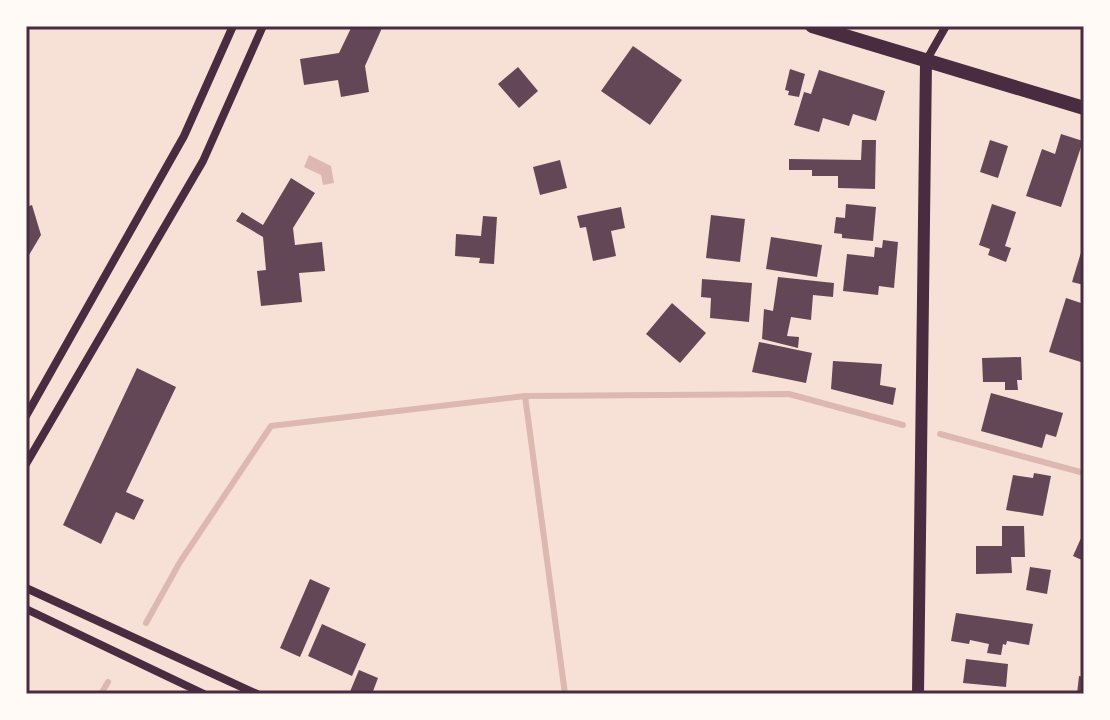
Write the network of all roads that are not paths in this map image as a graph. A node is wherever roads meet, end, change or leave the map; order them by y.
1 (233, 26) edge
2 (263, 26) edge
3 (812, 26) edge
4 (946, 26) edge
5 (926, 62) junction
6 (1084, 108) edge
7 (26, 416) edge
8 (26, 464) edge
9 (26, 588) edge
10 (26, 609) edge
11 (204, 694) edge
12 (257, 694) edge
13 (918, 694) edge

1 - 7 street
2 - 8 street
3 - 5 main road
4 - 5 street
5 - 6 main road
5 - 13 main road
9 - 12 street
10 - 11 street

